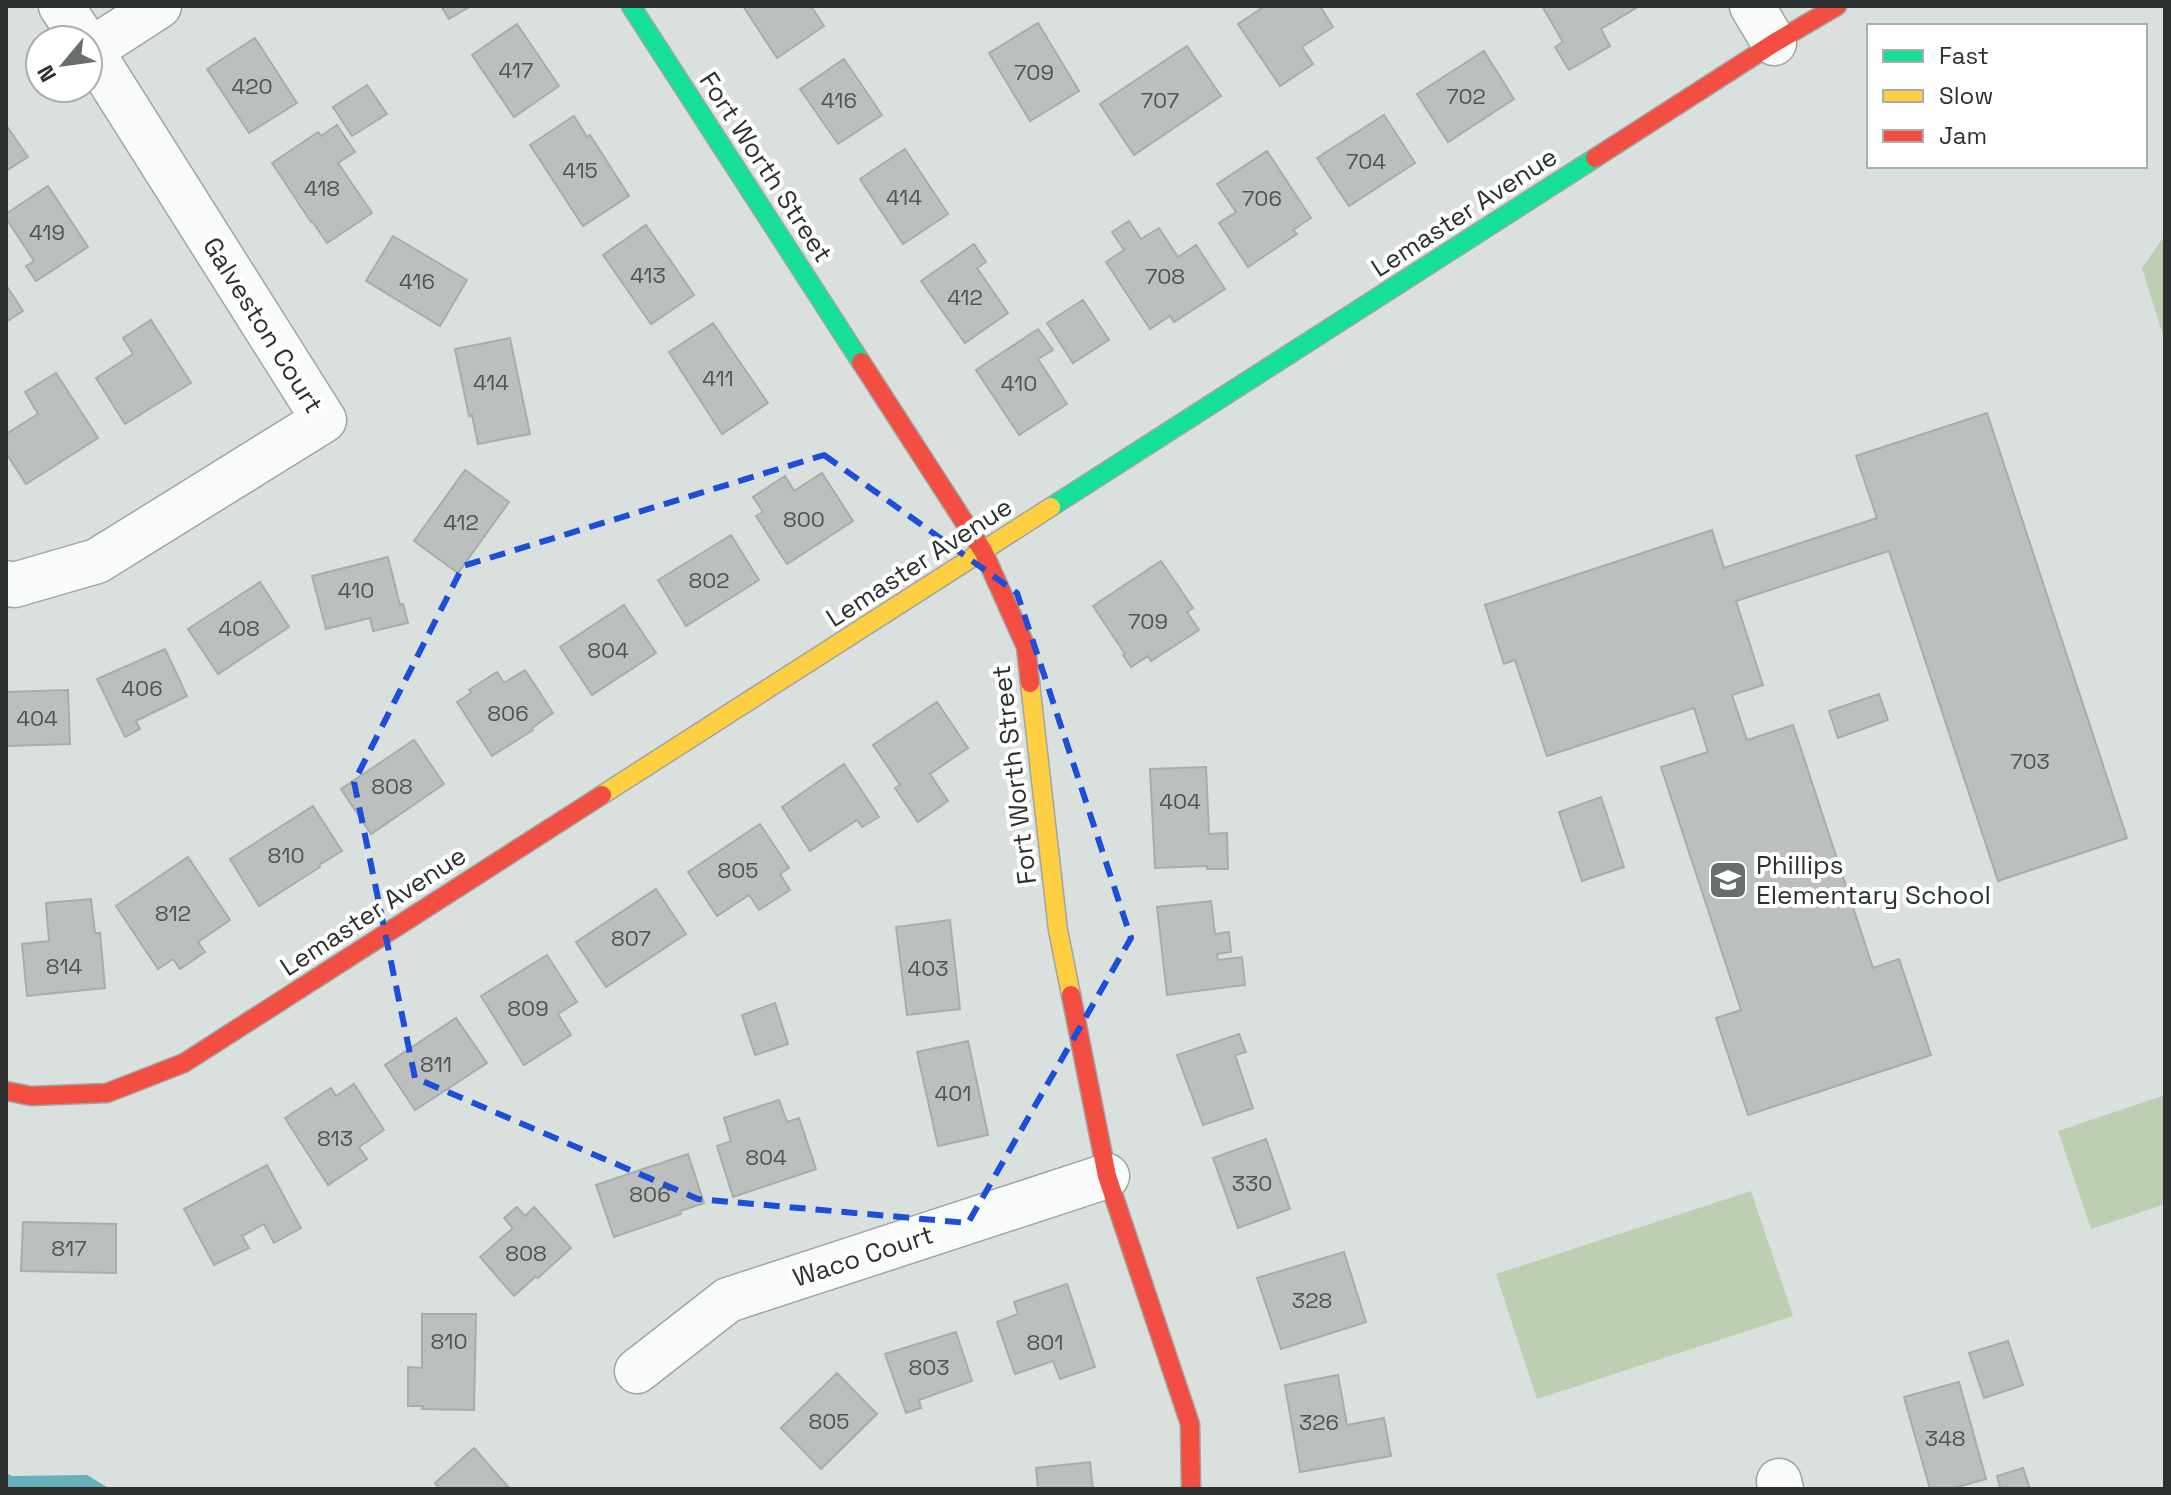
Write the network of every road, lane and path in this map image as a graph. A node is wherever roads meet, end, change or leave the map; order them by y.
1 (61, 6) edge
2 (159, 6) edge
3 (631, 6) edge
4 (1752, 6) edge
5 (1837, 6) edge
6 (73, 24) edge
7 (104, 36) edge
8 (1774, 43) junction
9 (104, 70) edge
10 (983, 551) junction
11 (6, 583) edge
12 (6, 1091) edge
13 (1107, 1176) junction
14 (637, 1371) dead end
15 (1191, 1489) edge

1 - 6 street, Galveston Court
2 - 7 street
3 - 10 street, Fort Worth Street
4 - 8 street
5 - 8 street, Lemaster Avenue
8 - 10 street, Lemaster Avenue
9 - 11 street, Galveston Court
10 - 12 street, Lemaster Avenue
10 - 13 street, Fort Worth Street
13 - 14 street, Waco Court
13 - 15 street, Fort Worth Street

